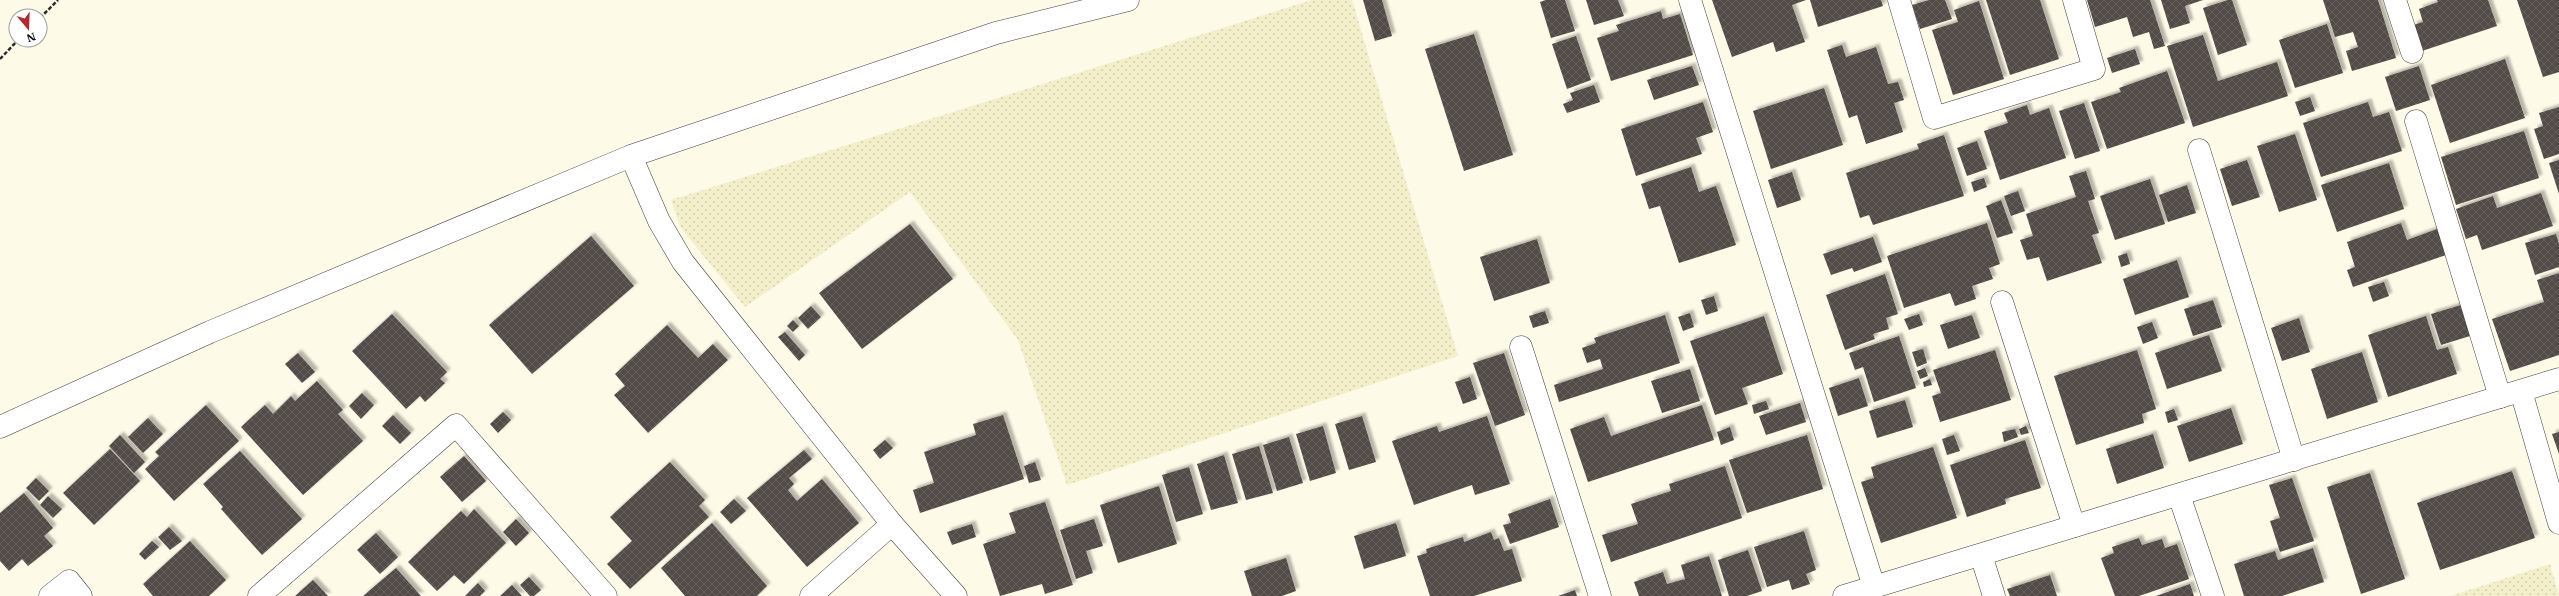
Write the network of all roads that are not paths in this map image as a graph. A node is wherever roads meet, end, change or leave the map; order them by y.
1 (1128, 0) edge
2 (1690, 0) edge
3 (1899, 0) edge
4 (2074, 0) edge
5 (2395, 0) edge
6 (2412, 52) dead end
7 (2416, 121) dead end
8 (2199, 150) dead end
9 (631, 156) junction
10 (2002, 302) dead end
11 (1521, 348) dead end
12 (2559, 379) edge
13 (2521, 391) junction
14 (2500, 397) junction
15 (0, 426) edge
16 (2294, 460) junction
17 (2179, 495) junction
18 (2559, 523) edge
19 (892, 524) junction
20 (2074, 526) junction
21 (1981, 555) junction
22 (1874, 587) junction
23 (50, 596) edge
24 (82, 596) edge
25 (259, 596) edge
26 (606, 596) edge
27 (810, 596) edge
28 (956, 596) edge
29 (1600, 596) edge
30 (1844, 596) edge
31 (1994, 596) edge
32 (2213, 596) edge

1 - 9 street
2 - 22 street
3 - 4 street
5 - 6 street
7 - 14 street
8 - 16 street
9 - 15 street
9 - 19 street
10 - 20 street
11 - 29 street
12 - 13 street
13 - 14 street
13 - 18 street
14 - 16 street
16 - 17 street
17 - 20 street
17 - 32 street
19 - 27 street
19 - 28 street
20 - 21 street
21 - 22 street
21 - 31 street
22 - 30 street
23 - 24 street
25 - 26 street

